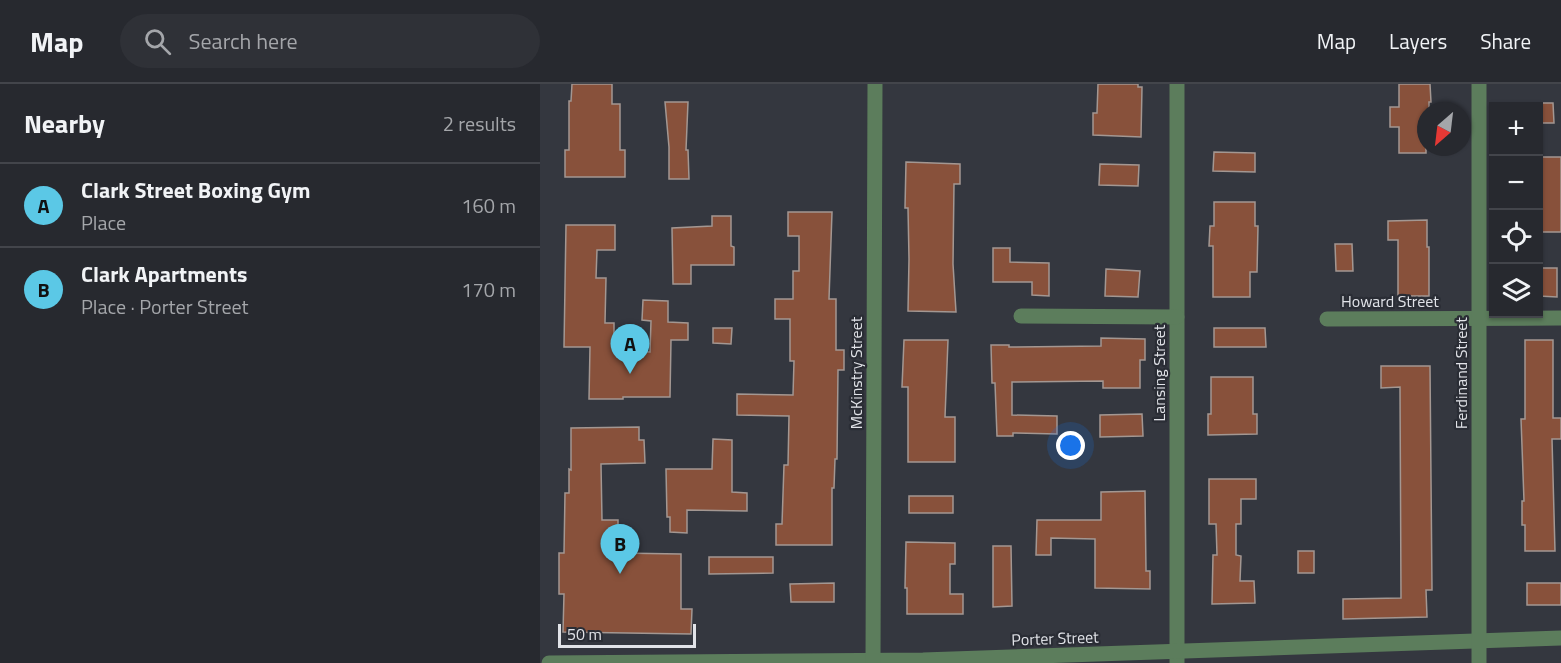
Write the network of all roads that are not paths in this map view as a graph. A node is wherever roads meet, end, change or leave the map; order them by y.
1 (875, 84) edge
2 (1177, 84) edge
3 (1479, 84) edge
4 (1021, 316) dead end
5 (1177, 317) junction
6 (1561, 318) edge
7 (1326, 319) dead end
8 (1479, 319) junction
9 (1561, 638) edge
10 (1479, 641) junction
11 (1177, 657) edge
12 (873, 662) edge
13 (549, 663) edge
14 (1479, 663) edge

1 - 12 street, McKinstry Street
2 - 5 street, Lansing Street
3 - 8 street, Ferdinand Street
4 - 5 street
5 - 11 street, Lansing Street
6 - 8 street, Howard Street
7 - 8 street, Howard Street
8 - 10 street, Ferdinand Street
9 - 10 street, Porter Street
10 - 11 street, Porter Street
10 - 14 street, Ferdinand Street
11 - 12 street, Porter Street
12 - 13 street, Porter Street

